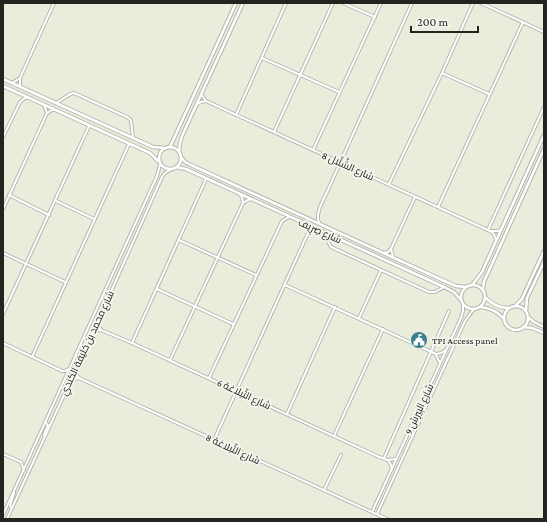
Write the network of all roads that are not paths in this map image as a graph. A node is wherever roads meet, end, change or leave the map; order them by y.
1 (54, 3) edge
2 (236, 3) edge
3 (243, 3) edge
4 (286, 3) edge
5 (329, 3) edge
6 (344, 3) edge
7 (381, 3) edge
8 (412, 3) edge
9 (473, 3) edge
10 (481, 3) edge
11 (333, 4) edge
12 (375, 17) junction
13 (523, 22) junction
14 (544, 32) edge
15 (262, 57) junction
16 (442, 73) junction
17 (300, 75) junction
18 (20, 78) junction
19 (3, 79) edge
20 (11, 82) junction
21 (20, 87) junction
22 (4, 88) edge
23 (339, 92) junction
24 (18, 93) junction
25 (201, 93) junction
26 (489, 94) junction
27 (28, 98) junction
28 (206, 101) junction
29 (20, 102) junction
30 (55, 103) junction
31 (44, 105) junction
32 (196, 105) junction
33 (544, 107) edge
34 (55, 110) junction
35 (47, 113) junction
36 (236, 115) junction
37 (89, 126) junction
38 (274, 132) junction
39 (544, 136) edge
40 (3, 138) edge
41 (133, 138) junction
42 (129, 144) junction
43 (170, 147) junction
44 (164, 148) junction
45 (544, 149) edge
46 (313, 150) junction
47 (179, 152) junction
48 (181, 157) junction
49 (158, 161) junction
50 (340, 162) junction
51 (160, 165) junction
52 (176, 168) junction
53 (170, 170) junction
54 (206, 179) junction
55 (389, 184) junction
56 (240, 194) junction
57 (9, 196) junction
58 (415, 196) junction
59 (251, 199) junction
60 (56, 201) junction
61 (243, 203) junction
62 (438, 207) junction
63 (3, 209) edge
64 (280, 212) junction
65 (318, 214) junction
66 (49, 215) junction
67 (289, 216) junction
68 (282, 218) junction
69 (95, 219) junction
70 (311, 220) junction
71 (306, 224) junction
72 (319, 224) junction
73 (315, 228) junction
74 (489, 230) junction
75 (501, 230) junction
76 (308, 233) junction
77 (327, 234) junction
78 (179, 240) junction
79 (496, 240) junction
80 (391, 249) junction
81 (544, 251) edge
82 (3, 253) edge
83 (384, 253) junction
84 (217, 257) junction
85 (393, 257) junction
86 (544, 262) edge
87 (26, 264) junction
88 (381, 270) junction
89 (256, 276) junction
90 (65, 282) junction
91 (285, 285) junction
92 (472, 285) junction
93 (444, 287) junction
94 (466, 287) junction
95 (157, 289) junction
96 (483, 290) junction
97 (486, 298) junction
98 (461, 300) junction
99 (463, 304) junction
100 (514, 306) junction
101 (195, 307) junction
102 (335, 307) junction
103 (480, 307) junction
104 (509, 308) junction
105 (474, 310) junction
106 (449, 311) dead end
107 (3, 314) edge
108 (527, 315) junction
109 (359, 318) junction
110 (504, 319) junction
111 (97, 322) junction
112 (234, 324) junction
113 (523, 327) junction
114 (544, 327) edge
115 (383, 329) junction
116 (101, 330) junction
117 (93, 332) junction
118 (544, 333) edge
119 (3, 343) edge
120 (132, 343) junction
121 (446, 350) junction
122 (431, 352) junction
123 (436, 354) junction
124 (32, 357) junction
125 (170, 360) junction
126 (440, 363) junction
127 (70, 369) junction
128 (62, 371) junction
129 (74, 371) junction
130 (65, 378) junction
131 (79, 378) junction
132 (209, 378) junction
133 (70, 380) junction
134 (236, 391) junction
135 (287, 414) junction
136 (45, 422) junction
137 (45, 436) junction
138 (334, 436) junction
139 (214, 440) junction
140 (3, 454) edge
141 (341, 455) dead end
142 (384, 458) junction
143 (396, 459) junction
144 (28, 460) junction
145 (387, 460) junction
146 (20, 462) junction
147 (392, 469) junction
148 (24, 470) junction
149 (14, 490) junction
150 (324, 490) junction
151 (12, 508) junction
152 (372, 512) junction
153 (377, 514) junction
154 (3, 515) edge
155 (7, 519) edge
156 (388, 519) edge

1 - 18 street
2 - 43 main road
3 - 25 main road
4 - 15 street
5 - 11 street
6 - 12 street
7 - 12 street
8 - 50 street
9 - 16 street
10 - 13 street
11 - 17 street
12 - 23 street
13 - 14 street
13 - 26 street
15 - 17 street
15 - 36 street
16 - 26 street
16 - 55 street
17 - 23 street
17 - 38 street
18 - 20 street
18 - 21 street
19 - 20 main road
20 - 21 main road
21 - 30 main road
22 - 24 main road
23 - 46 street
24 - 27 main road
24 - 29 street
25 - 28 street
25 - 32 main road
26 - 62 street
27 - 29 street
27 - 31 main road
28 - 32 street
28 - 36 street, شارع الشَّلَّال 8
29 - 40 street
30 - 41 main road
30 - 41 street
31 - 34 main road
31 - 35 street
32 - 47 main road
33 - 74 street
34 - 35 street
34 - 37 main road
35 - 57 street
36 - 38 street, شارع الشَّلَّال 8
37 - 42 main road
37 - 60 street
38 - 46 street, شارع الشَّلَّال 8
39 - 75 main road
41 - 44 main road
42 - 49 main road
42 - 69 street
43 - 44 main road
43 - 47 main road
44 - 49 main road
45 - 96 main road
46 - 50 street, شارع الشَّلَّال 8
47 - 48 main road
48 - 52 main road
48 - 70 main road, شارع صِرِيف
49 - 51 main road
50 - 55 street, شارع الشَّلَّال 8
50 - 65 street
51 - 53 main road
51 - 127 street, شارع محمد بن خليفة الكندي
52 - 53 main road
52 - 54 main road, شارع صِرِيف
53 - 111 street, شارع محمد بن خليفة الكندي
54 - 56 main road, شارع صِرِيف
54 - 78 street
55 - 58 street, شارع الشَّلَّال 8
56 - 59 main road, شارع صِرِيف
56 - 61 street
57 - 63 street
57 - 66 street
58 - 62 street, شارع الشَّلَّال 8
58 - 80 street
59 - 61 street
59 - 64 main road, شارع صِرِيف
60 - 66 street
60 - 69 street
61 - 84 street
62 - 74 street, شارع الشَّلَّال 8
64 - 67 main road, شارع صِرِيف
64 - 68 street
65 - 70 street
65 - 72 street
66 - 87 street
67 - 68 street
67 - 71 main road, شارع صِرِيف
68 - 89 street
69 - 90 street
70 - 72 main road, شارع صِرِيف
71 - 73 main road, شارع صِرِيف
71 - 76 street
72 - 83 main road, شارع صِرِيف
73 - 76 street
73 - 77 main road, شارع صِرِيف
74 - 75 street, شارع الشَّلَّال 8
74 - 79 street
75 - 79 main road
76 - 91 street
77 - 88 street
77 - 93 main road, شارع صِرِيف
78 - 84 street
78 - 95 street
79 - 92 main road
80 - 83 street
80 - 85 street
81 - 100 main road
82 - 87 street
83 - 85 main road, شارع صِرِيف
84 - 89 street
84 - 101 street
85 - 94 main road, شارع صِرِيف
86 - 108 main road
87 - 90 street
87 - 107 street
88 - 93 street
88 - 109 street
89 - 112 street
90 - 124 street
91 - 102 street
91 - 134 street
92 - 94 main road
92 - 96 main road
93 - 98 main road, شارع صِرِيف
94 - 98 main road
95 - 101 street
95 - 120 street
96 - 97 main road
97 - 103 main road
97 - 104 main road
98 - 99 main road
99 - 105 main road
99 - 121 street, شارع البِيرِش 9
100 - 104 main road
100 - 108 main road
101 - 112 street
101 - 125 street
102 - 109 street
102 - 135 street
103 - 105 main road
103 - 110 main road
104 - 110 main road
105 - 153 street, شارع البِيرِش 9
106 - 122 street
108 - 113 main road
108 - 114 main road
109 - 115 street
110 - 113 main road
111 - 116 street
111 - 117 street, شارع محمد بن خليفة الكندي
112 - 132 street
113 - 118 main road
115 - 122 street
115 - 138 street
116 - 117 street
116 - 120 street, شارع التِّبلاغة 6
117 - 129 street, شارع محمد بن خليفة الكندي
119 - 124 street
120 - 125 street, شارع التِّبلاغة 6
121 - 123 street
121 - 126 street, شارع البِيرِش 9
122 - 123 street
122 - 142 street
123 - 126 street
124 - 128 street
125 - 132 street, شارع التِّبلاغة 6
126 - 143 street, شارع البِيرِش 9
127 - 128 street
127 - 130 street, شارع محمد بن خليفة الكندي
128 - 130 street
129 - 131 street, شارع التِّبلاغة 8
129 - 133 street, شارع محمد بن خليفة الكندي
130 - 136 street, شارع محمد بن خليفة الكندي
131 - 133 street
131 - 139 street, شارع التِّبلاغة 8
132 - 134 street, شارع التِّبلاغة 6
133 - 137 street, شارع محمد بن خليفة الكندي
134 - 135 street, شارع التِّبلاغة 6
134 - 139 street
135 - 138 street, شارع التِّبلاغة 6
136 - 137 street
136 - 144 street, شارع محمد بن خليفة الكندي
137 - 151 street, شارع محمد بن خليفة الكندي
138 - 142 street, شارع التِّبلاغة 6
139 - 150 street, شارع التِّبلاغة 8
140 - 146 street
141 - 150 street
142 - 145 street, شارع التِّبلاغة 6
143 - 145 street
143 - 147 street, شارع البِيرِش 9
144 - 146 street
144 - 148 street, شارع محمد بن خليفة الكندي
145 - 147 street, شارع التِّبلاغة 6
146 - 148 street
147 - 152 street, شارع البِيرِش 9
148 - 149 street, شارع محمد بن خليفة الكندي
149 - 151 street
149 - 154 street, شارع محمد بن خليفة الكندي
150 - 152 street, شارع التِّبلاغة 8
151 - 155 street, شارع محمد بن خليفة الكندي
152 - 153 street, شارع التِّبلاغة 8
153 - 156 street, شارع التِّبلاغة 8

